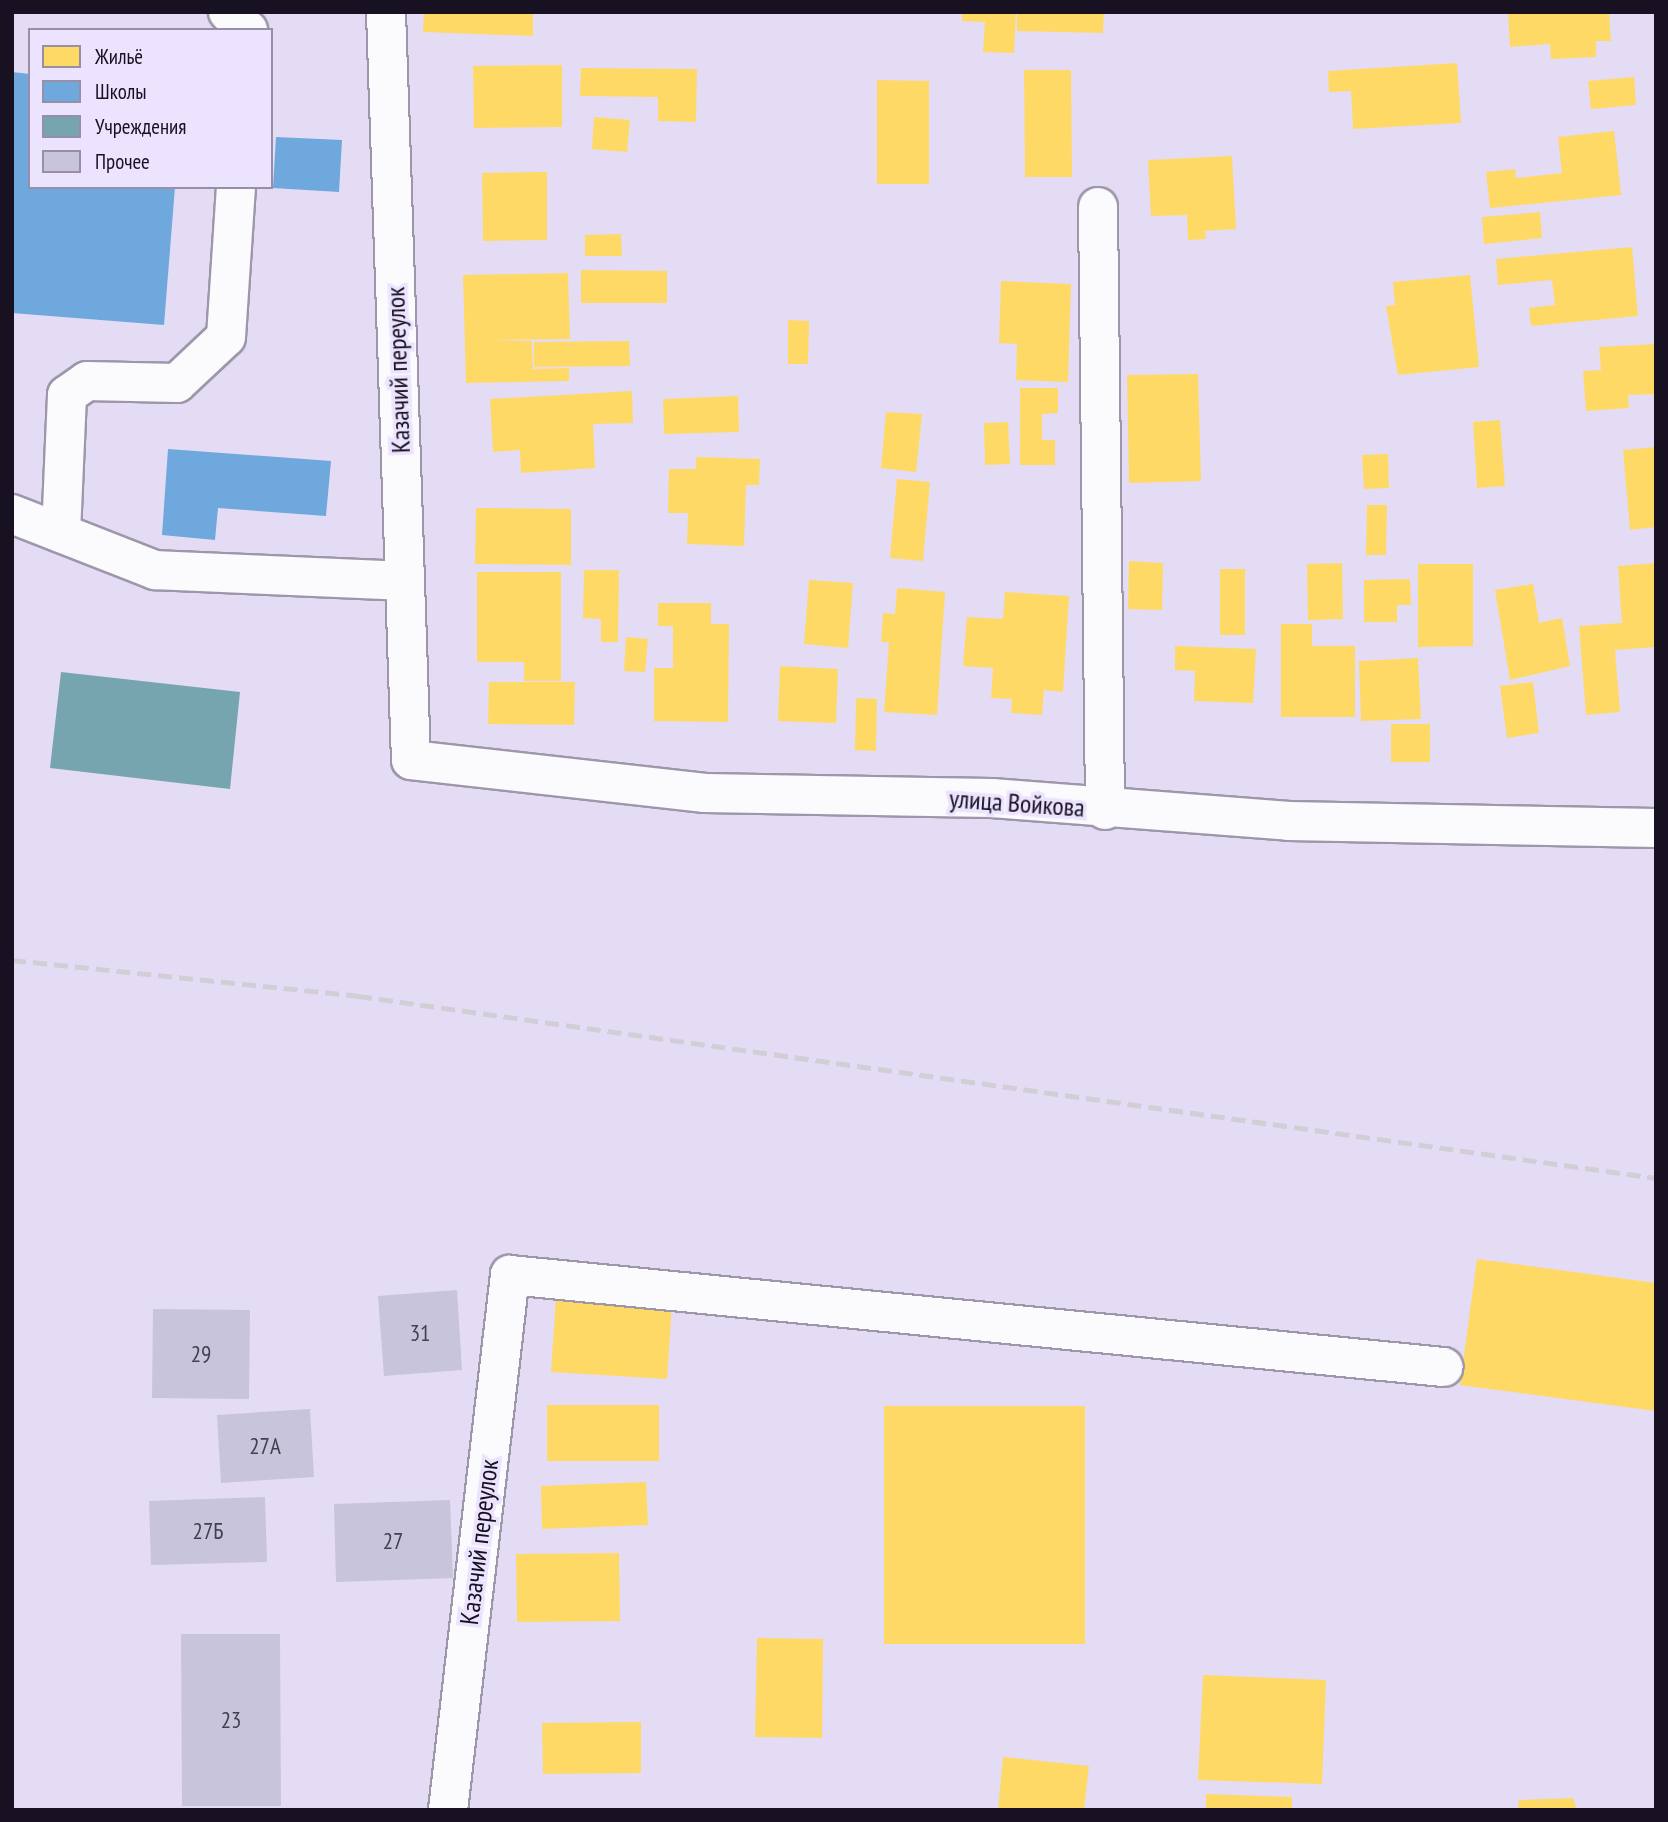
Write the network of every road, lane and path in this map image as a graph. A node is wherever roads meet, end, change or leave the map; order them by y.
1 (228, 12) edge
2 (386, 12) edge
3 (246, 28) edge
4 (236, 189) edge
5 (1098, 207) dead end
6 (12, 514) edge
7 (61, 533) junction
8 (405, 581) junction
9 (410, 728) joint
10 (1105, 810) junction
11 (1656, 828) edge
12 (1443, 1367) dead end
13 (448, 1810) edge

1 - 3 street
2 - 8 street, Казачий переулок
4 - 7 street
5 - 10 street
6 - 7 street
7 - 8 street
8 - 9 street, Казачий переулок
9 - 10 street, улица Войкова
10 - 11 street, улица Войкова
12 - 13 street, Казачий переулок

